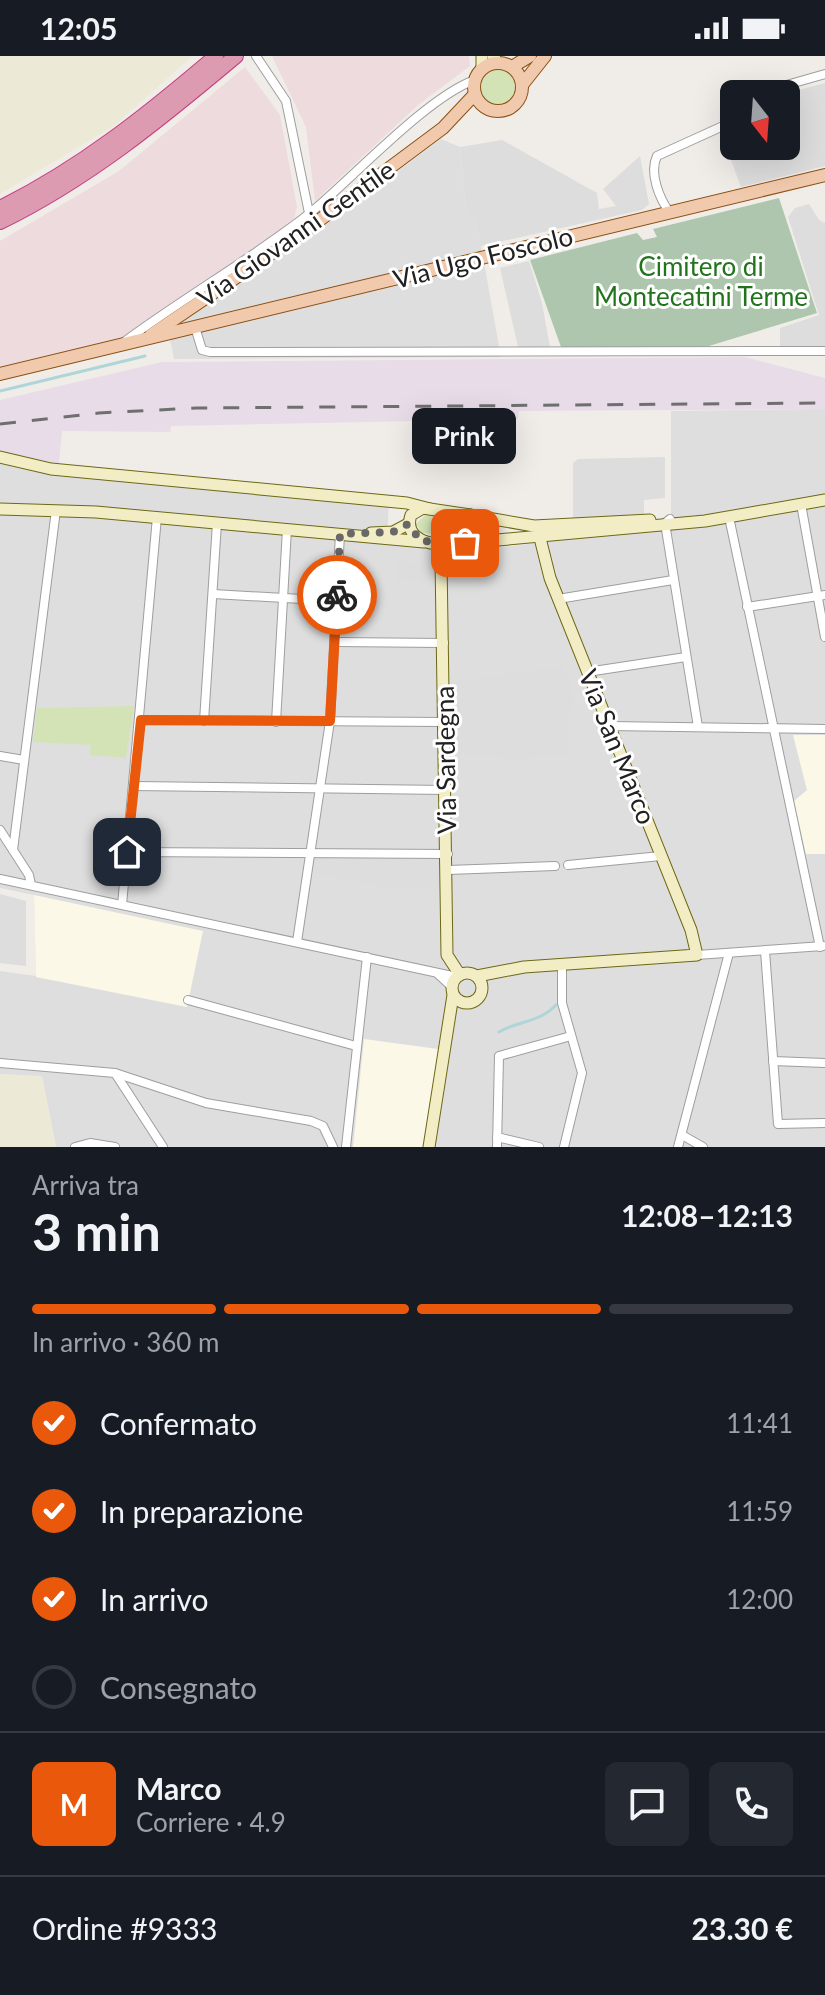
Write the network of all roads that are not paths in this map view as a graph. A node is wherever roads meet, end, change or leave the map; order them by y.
1 (216, 56) edge
2 (236, 56) edge
3 (256, 56) edge
4 (530, 56) edge
5 (545, 56) edge
6 (495, 59) edge
7 (512, 67) junction
8 (825, 74) edge
9 (478, 75) edge
10 (800, 81) edge
11 (522, 85) junction
12 (488, 109) junction
13 (448, 123) junction
14 (720, 127) edge
15 (825, 175) edge
16 (0, 208) edge
17 (309, 213) junction
18 (670, 213) junction
19 (0, 222) edge
20 (205, 300) junction
21 (217, 321) junction
22 (195, 327) junction
23 (142, 342) junction
24 (116, 347) junction
25 (825, 351) edge
26 (0, 374) edge
27 (2, 458) edge
28 (825, 500) edge
29 (382, 502) junction
30 (801, 504) junction
31 (0, 509) edge
32 (430, 509) junction
33 (56, 510) junction
34 (470, 515) junction
35 (157, 517) junction
36 (724, 518) junction
37 (668, 522) junction
38 (217, 523) junction
39 (404, 528) junction
40 (287, 529) junction
41 (340, 534) junction
42 (540, 538) junction
43 (424, 542) junction
44 (451, 543) junction
45 (465, 543) junction
46 (673, 580) junction
47 (213, 594) junction
48 (821, 595) edge
49 (283, 598) junction
50 (558, 599) junction
51 (337, 601) junction
52 (747, 607) junction
53 (825, 637) edge
54 (335, 642) junction
55 (444, 643) junction
56 (686, 657) junction
57 (587, 672) junction
58 (141, 720) junction
59 (204, 721) junction
60 (330, 721) junction
61 (276, 722) junction
62 (445, 722) junction
63 (609, 726) junction
64 (698, 727) junction
65 (773, 728) junction
66 (825, 729) edge
67 (0, 756) edge
68 (24, 760) junction
69 (133, 786) junction
70 (320, 790) junction
71 (446, 790) junction
72 (0, 830) edge
73 (13, 850) junction
74 (127, 852) junction
75 (310, 853) junction
76 (448, 854) junction
77 (661, 856) junction
78 (568, 865) dead end
79 (555, 866) dead end
80 (448, 870) junction
81 (0, 879) edge
82 (31, 885) junction
83 (122, 905) junction
84 (297, 942) junction
85 (822, 946) edge
86 (765, 951) junction
87 (729, 953) junction
88 (697, 955) junction
89 (367, 957) junction
90 (562, 964) junction
91 (524, 967) junction
92 (477, 976) junction
93 (455, 984) junction
94 (482, 992) junction
95 (188, 1000) dead end
96 (471, 1003) junction
97 (450, 1024) junction
98 (571, 1036) junction
99 (356, 1046) junction
100 (773, 1061) junction
101 (0, 1063) edge
102 (825, 1063) edge
103 (115, 1073) junction
104 (825, 1123) edge
105 (682, 1135) junction
106 (497, 1142) edge
107 (75, 1147) edge
108 (115, 1147) edge
109 (163, 1147) edge
110 (333, 1147) edge
111 (346, 1147) edge
112 (429, 1147) edge
113 (539, 1147) edge
114 (564, 1147) edge
115 (678, 1147) edge
116 (703, 1147) edge

1 - 16 highway
2 - 19 highway
3 - 17 street
4 - 7 main road
5 - 11 main road
6 - 7 main road
6 - 9 main road
7 - 11 main road
8 - 10 street
9 - 12 main road
9 - 13 main road
9 - 17 street
11 - 12 main road
12 - 13 main road
13 - 20 main road, Via Giovanni Gentile
14 - 18 street
15 - 18 main road, Via Ugo Foscolo
17 - 24 street
18 - 21 main road, Via Ugo Foscolo
20 - 21 main road
20 - 23 main road, Via Giovanni Gentile
21 - 22 main road, Via Ugo Foscolo
22 - 23 main road, Via Ugo Foscolo
22 - 25 street
23 - 24 main road, Via Ugo Foscolo
24 - 26 main road, Via Ugo Foscolo
27 - 29 main road
28 - 30 main road
29 - 32 main road
29 - 39 main road
30 - 36 main road
30 - 48 street
31 - 33 main road
32 - 34 main road
32 - 39 main road
33 - 35 main road
33 - 68 street
34 - 37 main road
34 - 45 main road
35 - 38 main road
35 - 58 street
36 - 37 main road
36 - 52 street
37 - 42 main road
37 - 46 street
38 - 40 main road
38 - 47 street
39 - 41 main road
39 - 43 main road
39 - 43 main road
40 - 41 main road
40 - 49 street
41 - 51 street
42 - 45 main road
42 - 50 main road, Via San Marco
43 - 44 main road
44 - 45 main road
44 - 55 main road, Via Sardegna
46 - 50 street
46 - 56 street
47 - 49 street
47 - 59 street
48 - 52 street
48 - 53 street
49 - 51 street
49 - 61 street
50 - 57 main road, Via San Marco
51 - 54 street
52 - 65 street
54 - 55 street
54 - 60 street
55 - 62 main road, Via Sardegna
56 - 57 street
56 - 64 street
57 - 63 main road, Via San Marco
58 - 59 street
58 - 69 street
59 - 61 street
60 - 61 street
60 - 62 street
60 - 70 street
62 - 71 main road, Via Sardegna
63 - 64 street
63 - 77 main road, Via San Marco
64 - 65 street
65 - 66 street
65 - 85 street
67 - 68 street
68 - 73 street
69 - 70 street
69 - 74 street
70 - 71 street
70 - 75 street
71 - 76 main road, Via Sardegna
72 - 73 street
73 - 82 street
74 - 75 street
74 - 83 street
75 - 76 street
75 - 84 street
76 - 80 main road, Via Sardegna
77 - 78 street
77 - 88 main road, Via San Marco
79 - 80 street
80 - 93 main road, Via Sardegna
81 - 82 street
82 - 83 street
83 - 84 street
84 - 89 street
85 - 86 street
86 - 87 street
86 - 100 street
87 - 88 street
87 - 105 street
88 - 90 main road
89 - 93 street
89 - 99 street
90 - 91 main road
90 - 98 street
91 - 92 main road
91 - 94 main road
92 - 93 main road
92 - 94 main road
93 - 96 main road
93 - 97 main road
94 - 96 main road
95 - 99 street
96 - 97 main road
97 - 112 main road
98 - 106 street
98 - 114 street
99 - 111 street
100 - 102 street
100 - 104 street
101 - 103 street
103 - 109 street
103 - 110 street
105 - 115 street
105 - 116 street
106 - 113 street
107 - 108 street

